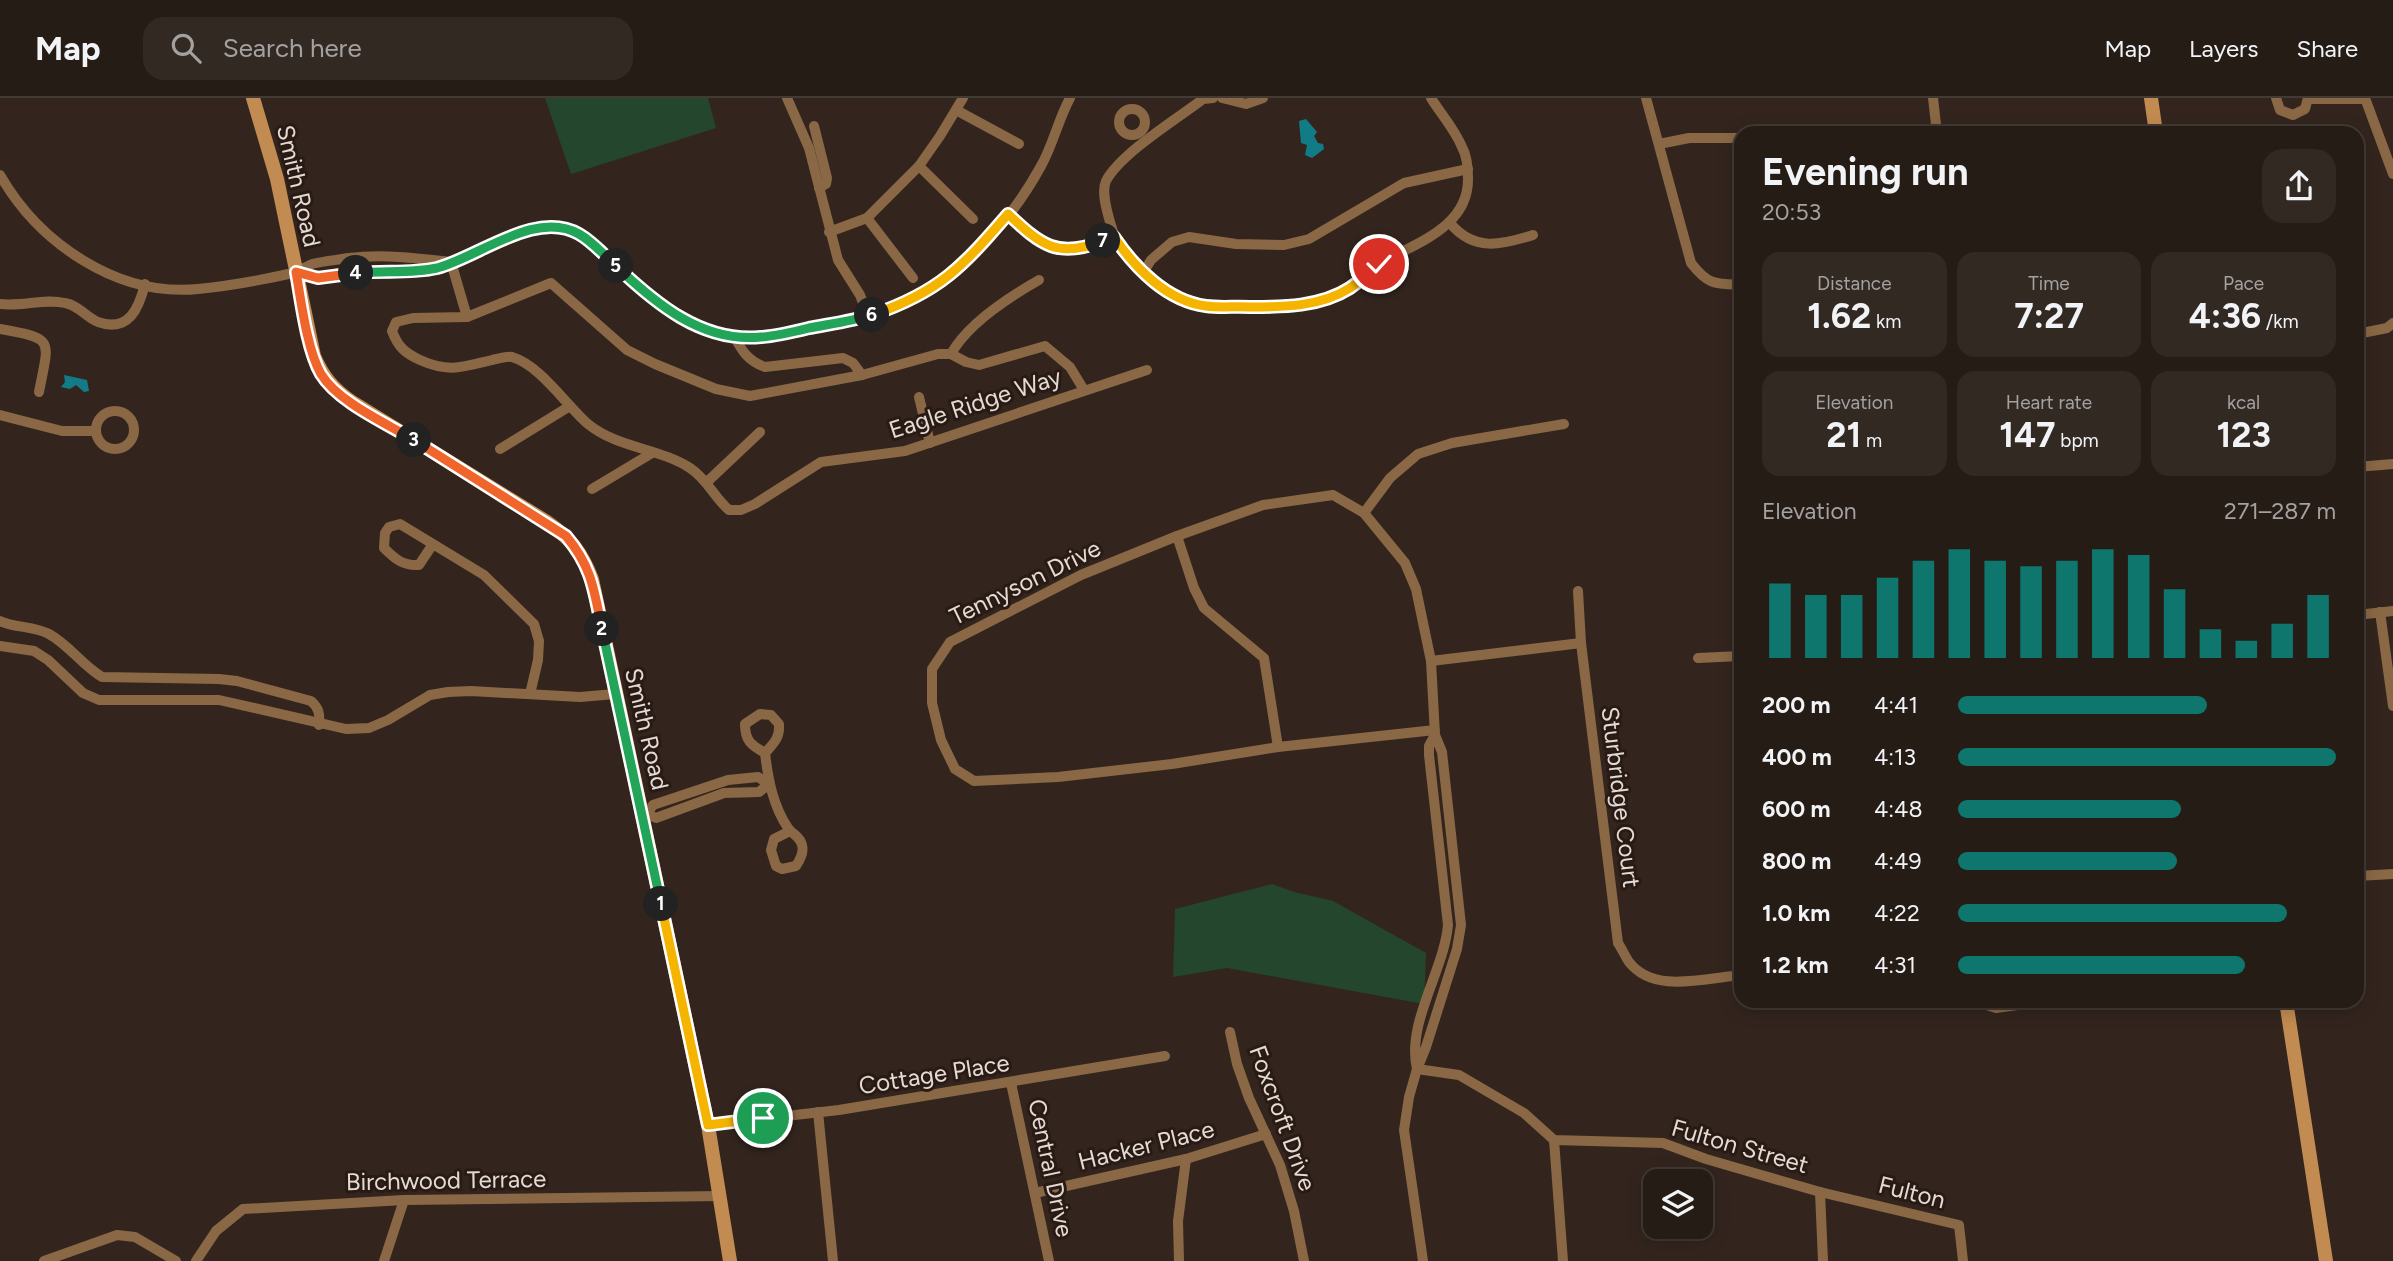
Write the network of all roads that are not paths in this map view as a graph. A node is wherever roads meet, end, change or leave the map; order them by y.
1 (253, 98) edge
2 (787, 98) edge
3 (963, 98) edge
4 (1070, 98) edge
5 (1213, 98) edge
6 (1222, 98) edge
7 (1263, 98) edge
8 (1431, 98) edge
9 (1646, 98) edge
10 (1933, 98) edge
11 (2151, 98) edge
12 (2276, 98) edge
13 (2365, 98) edge
14 (2309, 99) edge
15 (956, 110) junction
16 (814, 126) dead end
17 (1936, 126) edge
18 (2155, 126) edge
19 (1734, 138) edge
20 (1019, 144) dead end
21 (1658, 144) junction
22 (919, 166) junction
23 (1468, 169) junction
24 (2393, 174) edge
25 (0, 175) edge
26 (819, 188) junction
27 (1008, 214) junction
28 (867, 218) junction
29 (973, 219) dead end
30 (1450, 223) junction
31 (829, 232) junction
32 (1533, 235) dead end
33 (1114, 237) junction
34 (451, 262) junction
35 (296, 272) junction
36 (1143, 273) junction
37 (913, 278) dead end
38 (1039, 280) dead end
39 (145, 285) junction
40 (1734, 285) edge
41 (0, 303) edge
42 (868, 316) junction
43 (467, 317) junction
44 (2393, 323) edge
45 (0, 329) edge
46 (2364, 333) edge
47 (734, 336) junction
48 (951, 354) junction
49 (1147, 370) dead end
50 (862, 375) junction
51 (1084, 390) junction
52 (39, 392) dead end
53 (919, 397) dead end
54 (570, 406) junction
55 (0, 415) edge
56 (1564, 424) dead end
57 (95, 431) junction
58 (760, 432) dead end
59 (930, 443) junction
60 (500, 449) dead end
61 (652, 453) junction
62 (2393, 464) edge
63 (2364, 466) edge
64 (707, 482) junction
65 (592, 489) dead end
66 (1364, 513) junction
67 (1177, 536) junction
68 (433, 544) junction
69 (1578, 591) dead end
70 (2393, 611) edge
71 (2380, 612) junction
72 (2364, 614) edge
73 (0, 621) edge
74 (1581, 643) junction
75 (0, 646) edge
76 (1734, 656) edge
77 (1698, 658) dead end
78 (1431, 661) junction
79 (530, 694) junction
80 (615, 694) junction
81 (2393, 706) edge
82 (319, 725) junction
83 (1435, 732) junction
84 (1278, 747) junction
85 (765, 753) dead end
86 (769, 785) junction
87 (682, 796) junction
88 (685, 807) junction
89 (645, 815) junction
90 (790, 831) dead end
91 (2393, 874) edge
92 (2364, 876) edge
93 (1734, 974) edge
94 (2287, 1008) edge
95 (1230, 1032) dead end
96 (1165, 1056) dead end
97 (1417, 1069) junction
98 (1012, 1083) junction
99 (817, 1112) junction
100 (708, 1125) junction
101 (1266, 1134) junction
102 (1554, 1140) junction
103 (1186, 1159) junction
104 (1820, 1192) junction
105 (1035, 1193) junction
106 (721, 1196) junction
107 (404, 1199) junction
108 (44, 1261) edge
109 (176, 1261) edge
110 (196, 1261) edge
111 (384, 1261) edge
112 (730, 1261) edge
113 (833, 1261) edge
114 (1049, 1261) edge
115 (1179, 1261) edge
116 (1304, 1261) edge
117 (1423, 1261) edge
118 (1563, 1261) edge
119 (1823, 1261) edge
120 (1963, 1261) edge
121 (2326, 1261) edge

1 - 35 street, Smith Road
2 - 26 street
3 - 15 street
4 - 27 street
5 - 33 street
6 - 7 street
8 - 23 street
9 - 21 street
10 - 17 street
11 - 18 street
12 - 14 street
13 - 14 street
13 - 24 street
15 - 20 street
15 - 22 street
16 - 26 street
19 - 21 street
21 - 40 street
22 - 28 street
22 - 29 street
23 - 30 street
23 - 36 street
25 - 39 street
26 - 31 street
27 - 33 street
27 - 42 street
28 - 31 street
28 - 37 street
30 - 32 street
30 - 36 street
31 - 42 street
33 - 36 street
34 - 35 street
34 - 35 street
34 - 43 street
34 - 47 street
35 - 39 street
35 - 80 street, Smith Road
38 - 48 street
39 - 41 street
42 - 47 street
43 - 50 street, Eagle Ridge Way
43 - 54 street, Eagle Ridge Way
44 - 46 street
45 - 52 street
47 - 50 street
48 - 50 street, Eagle Ridge Way
48 - 51 street, Eagle Ridge Way
49 - 51 street
51 - 59 street, Eagle Ridge Way
53 - 59 street
54 - 60 street
54 - 61 street, Eagle Ridge Way
55 - 57 street
56 - 66 street
57 - 57 street
58 - 64 street
59 - 64 street, Eagle Ridge Way
61 - 64 street, Eagle Ridge Way
61 - 65 street
62 - 63 street
66 - 67 street, Tennyson Drive
66 - 78 street, Tennyson Drive
67 - 84 street
67 - 84 street, Tennyson Drive
68 - 68 street
68 - 79 street
69 - 74 street, Sturbridge Court
70 - 71 street
71 - 72 street
71 - 81 street
73 - 82 street
74 - 78 street
74 - 93 street, Sturbridge Court
75 - 82 street
76 - 77 street
78 - 83 street, Tennyson Drive
79 - 80 street
79 - 82 street
80 - 89 street, Smith Road
83 - 84 street, Tennyson Drive
83 - 97 street, Tennyson Drive
85 - 86 street
86 - 87 street
86 - 88 street
86 - 90 street
87 - 88 street
87 - 89 street
88 - 89 street
89 - 100 street, Smith Road
91 - 92 street
94 - 121 street
95 - 101 street, Foxcroft Drive
96 - 98 street, Cottage Place
97 - 102 street
97 - 117 street, Tennyson Drive
98 - 99 street, Cottage Place
98 - 105 street, Central Drive
99 - 100 street, Cottage Place
99 - 113 street
100 - 106 street, Smith Road
101 - 103 street, Hacker Place
101 - 116 street, Foxcroft Drive
102 - 104 street, Fulton Street
102 - 118 street
103 - 105 street, Hacker Place
103 - 115 street
104 - 119 street
104 - 120 street, Fulton
105 - 114 street, Central Drive
106 - 107 street, Birchwood Terrace
106 - 112 street, Smith Road
107 - 110 street, Birchwood Terrace
107 - 111 street
108 - 109 street

